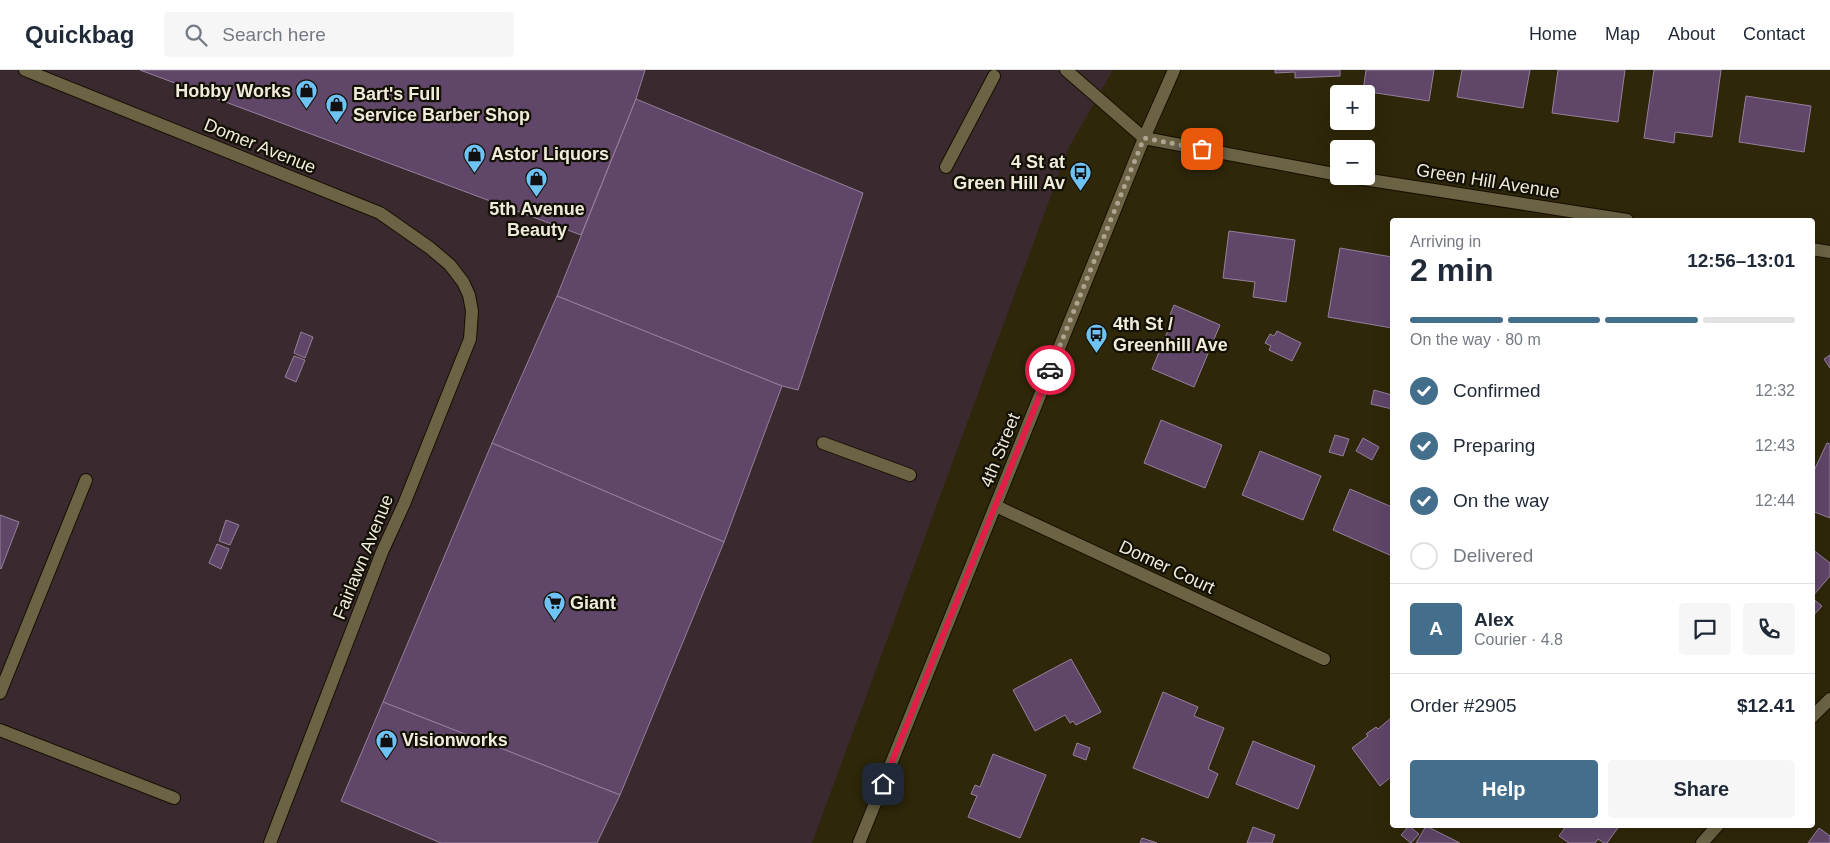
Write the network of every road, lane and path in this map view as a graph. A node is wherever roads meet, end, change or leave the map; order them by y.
1 (25, 70) edge
2 (1066, 70) edge
3 (1174, 70) edge
4 (994, 76) dead end
5 (1144, 138) junction
6 (946, 166) dead end
7 (1330, 173) edge
8 (1375, 181) edge
9 (1614, 218) edge
10 (1815, 250) edge
11 (1830, 252) edge
12 (463, 282) joint
13 (823, 443) dead end
14 (910, 475) dead end
15 (86, 480) dead end
16 (996, 506) junction
17 (1324, 659) dead end
18 (0, 693) edge
19 (1830, 699) edge
20 (1815, 714) edge
21 (0, 730) edge
22 (174, 798) dead end
23 (1715, 828) edge
24 (270, 843) edge
25 (859, 843) edge
26 (1702, 843) edge

1 - 12 street, Domer Avenue
2 - 5 street
3 - 5 street, 4th Street
4 - 6 street
5 - 7 street
5 - 16 street, 4th Street
8 - 9 street, Green Hill Avenue
10 - 11 street
12 - 24 street, Fairlawn Avenue
13 - 14 street
15 - 18 street
16 - 17 street, Domer Court
16 - 25 street, 4th Street
19 - 20 street
21 - 22 street
23 - 26 street

